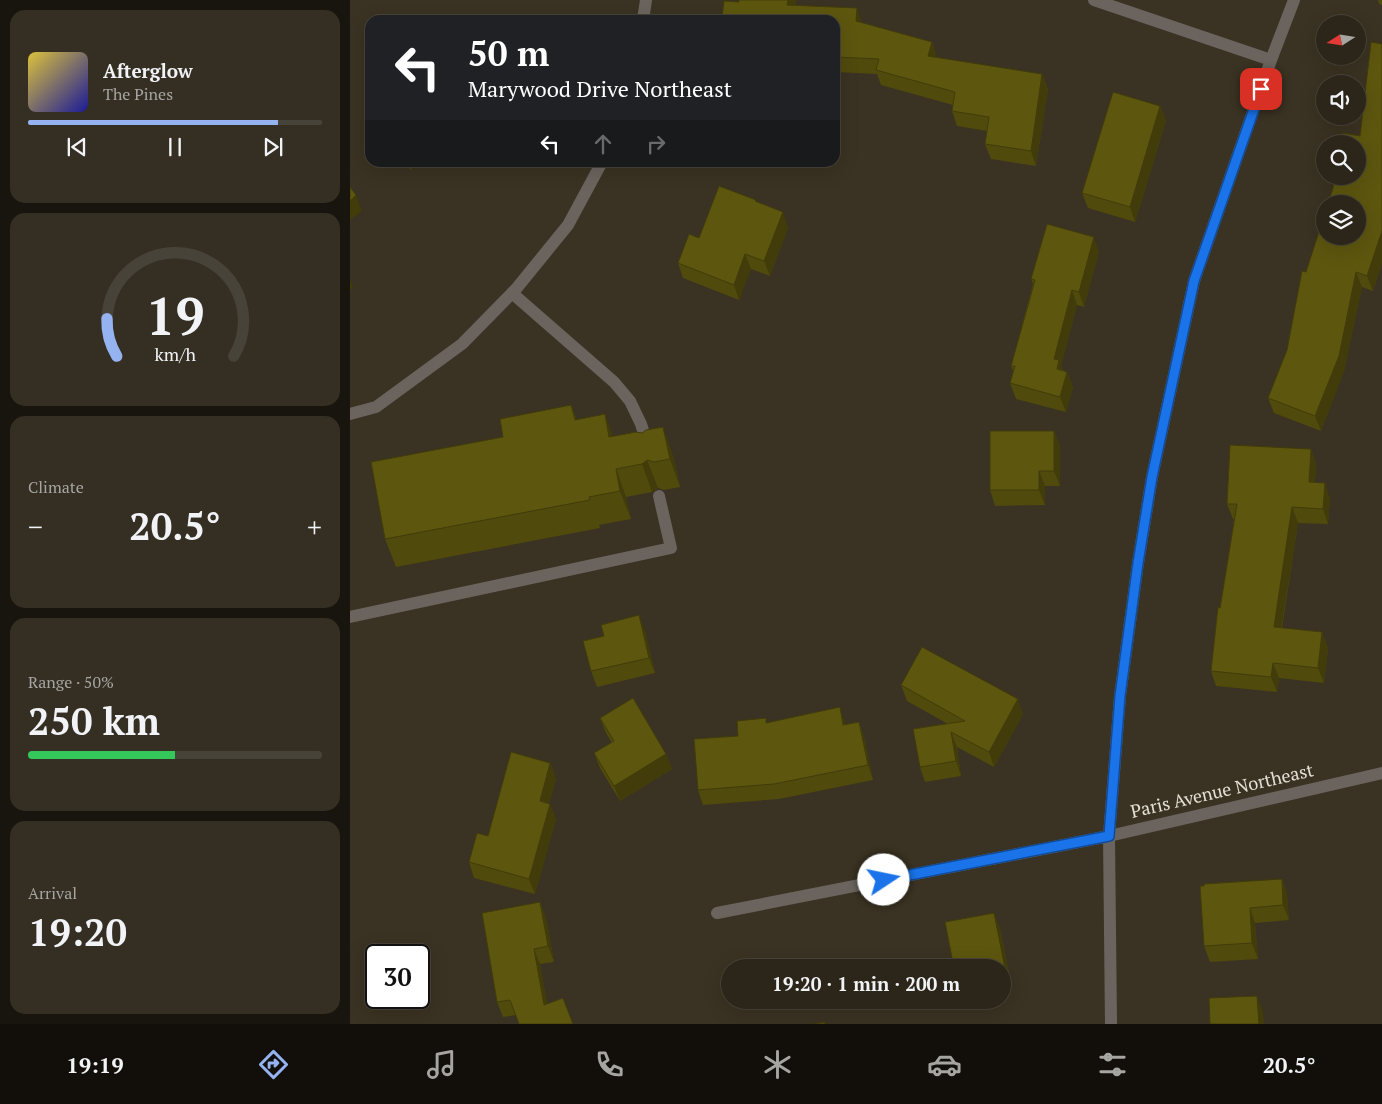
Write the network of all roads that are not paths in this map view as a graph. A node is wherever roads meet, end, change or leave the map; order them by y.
1 (646, 0) edge
2 (1094, 0) edge
3 (1294, 0) edge
4 (644, 15) edge
5 (1271, 60) junction
6 (599, 167) edge
7 (512, 293) junction
8 (350, 414) edge
9 (650, 453) edge
10 (659, 496) dead end
11 (350, 618) edge
12 (1382, 773) edge
13 (1109, 836) junction
14 (717, 913) dead end
15 (1111, 1024) edge

1 - 4 street
2 - 5 street
3 - 5 street
5 - 13 street
6 - 7 street
7 - 8 street
7 - 9 street
10 - 11 street
12 - 13 street, Paris Avenue Northeast
13 - 14 street, Paris Avenue Northeast
13 - 15 street

